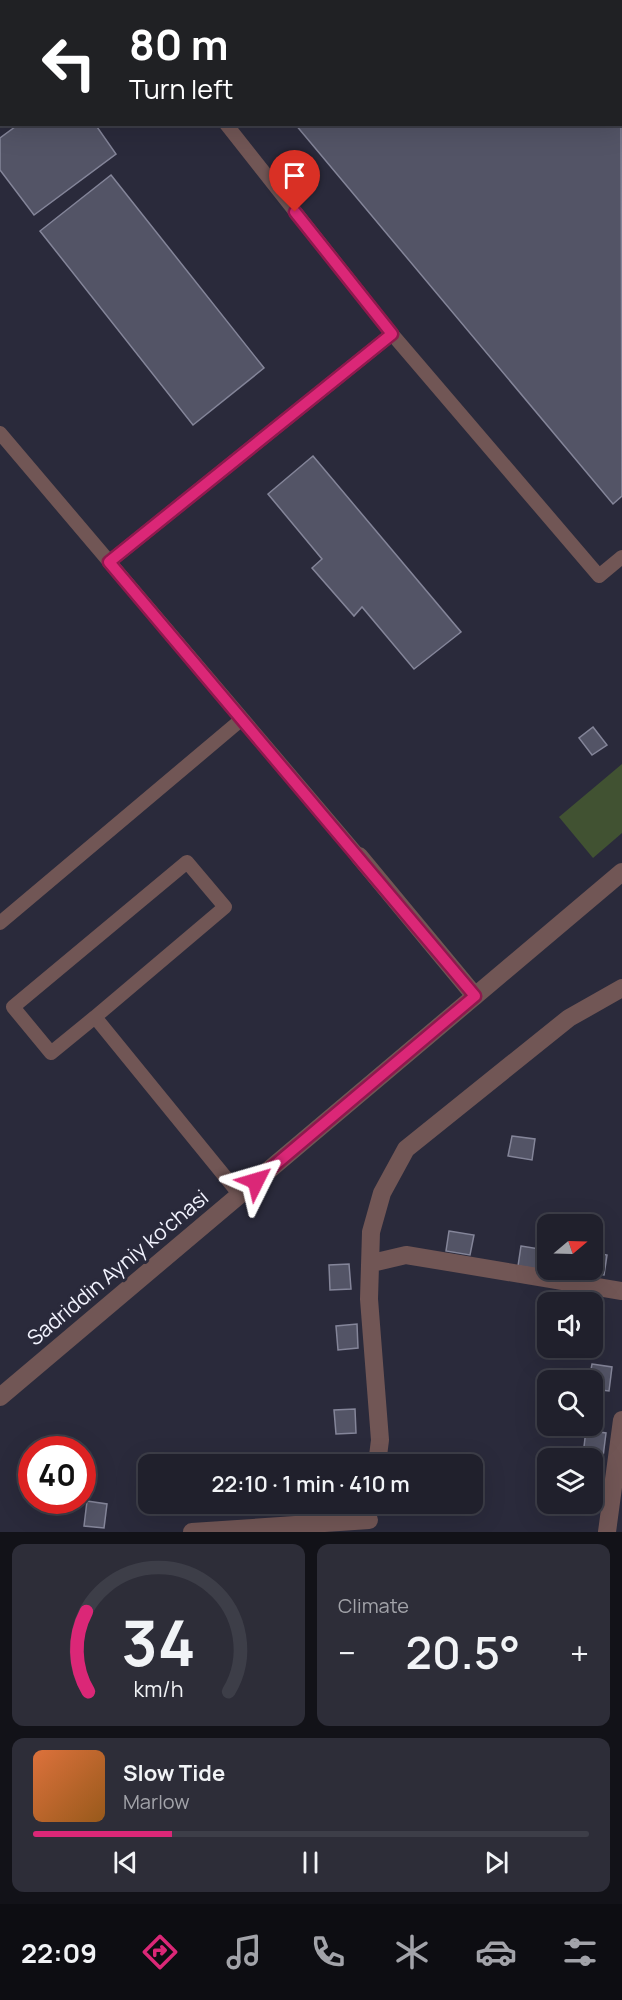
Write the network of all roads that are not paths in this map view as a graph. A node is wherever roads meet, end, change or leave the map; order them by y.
1 (228, 126) edge
2 (392, 334) junction
3 (0, 433) edge
4 (622, 557) edge
5 (109, 562) junction
6 (242, 720) junction
7 (359, 856) joint
8 (622, 872) edge
9 (0, 923) edge
10 (622, 988) edge
11 (475, 996) junction
12 (95, 1017) junction
13 (240, 1195) junction
14 (372, 1263) junction
15 (622, 1291) edge
16 (0, 1397) edge
17 (622, 1420) edge
18 (378, 1454) edge
19 (369, 1518) edge
20 (192, 1532) edge
21 (607, 1532) edge

1 - 2 lane
2 - 4 lane
2 - 5 lane
3 - 5 lane
5 - 6 lane
6 - 7 lane
6 - 9 lane
7 - 11 street
8 - 11 street, Sadriddin Ayniy ko'chasi
10 - 14 street
11 - 13 street, Sadriddin Ayniy ko'chasi
12 - 12 lane
12 - 13 lane
13 - 16 street, Sadriddin Ayniy ko'chasi
14 - 15 street
14 - 18 street
17 - 21 street
19 - 20 street

